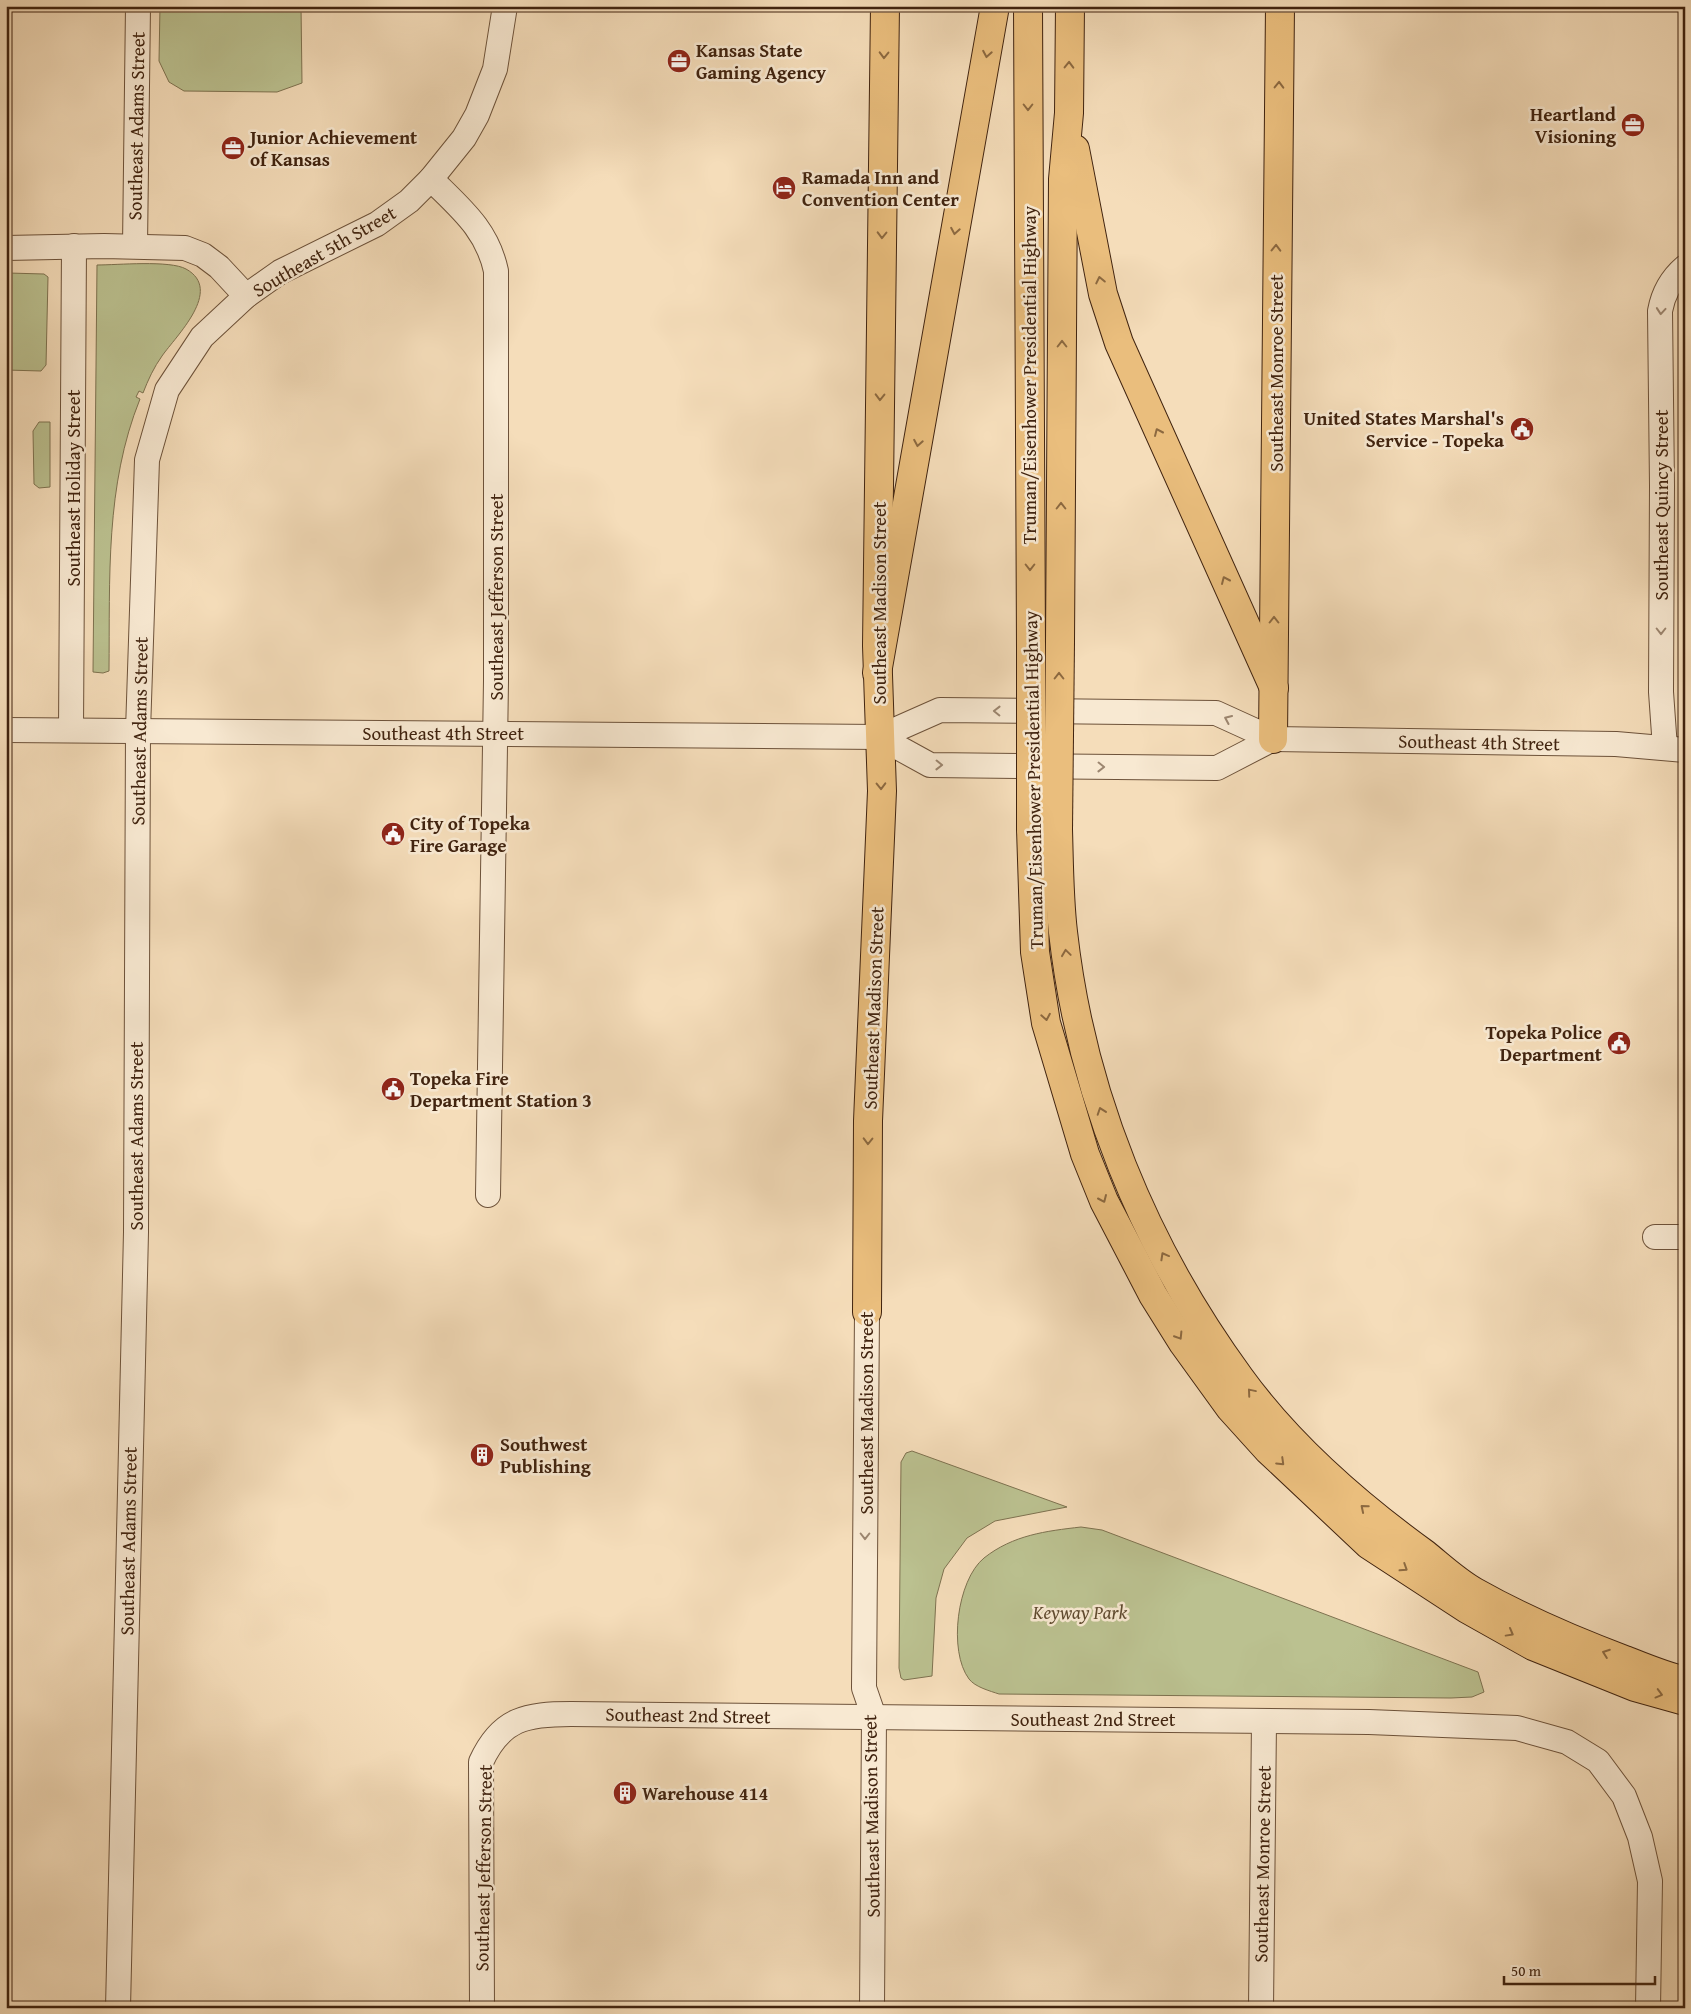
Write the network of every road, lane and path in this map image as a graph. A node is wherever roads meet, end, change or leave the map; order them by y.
1 (138, 6) edge
2 (505, 6) edge
3 (885, 6) edge
4 (995, 6) edge
5 (1028, 6) edge
6 (1070, 6) edge
7 (1280, 6) edge
8 (1069, 113) junction
9 (431, 179) junction
10 (74, 246) junction
11 (134, 246) junction
12 (6, 248) edge
13 (1684, 268) edge
14 (246, 296) junction
15 (877, 673) junction
16 (1274, 688) junction
17 (6, 730) edge
18 (71, 730) junction
19 (138, 731) junction
20 (495, 734) junction
21 (879, 737) junction
22 (1273, 739) junction
23 (1675, 749) edge
24 (488, 1195) dead end
25 (1655, 1237) dead end
26 (1685, 1238) edge
27 (866, 1312) joint
28 (1470, 1600) junction
29 (1685, 1681) edge
30 (1685, 1701) edge
31 (874, 1717) junction
32 (1264, 1721) junction
33 (499, 1733) joint
34 (118, 2008) edge
35 (482, 2008) edge
36 (872, 2008) edge
37 (1260, 2008) edge
38 (1648, 2008) edge

1 - 11 street, Southeast Adams Street
2 - 9 street, Southeast 5th Street
3 -> 15 main road, Southeast Madison Street
4 -> 15 main road
5 -> 28 main road, Truman/Eisenhower Presidential Highway, bridge
8 -> 6 main road, Truman/Eisenhower Presidential Highway
16 -> 7 main road, Southeast Monroe Street
16 -> 8 main road
28 -> 8 main road, Truman/Eisenhower Presidential Highway, bridge
9 - 14 street, Southeast 5th Street
9 - 20 street, Southeast Jefferson Street
10 - 11 street, Southeast 5th Street
10 - 12 street, Southeast 5th Street
10 - 18 street, Southeast Holiday Street
11 - 14 street, Southeast 5th Street
13 -> 23 street, Southeast Quincy Street
14 - 19 street, Southeast Adams Street
15 - 21 main road, Southeast Madison Street
16 - 22 main road, Southeast Monroe Street
17 - 18 street, Southeast 4th Street
18 - 19 street, Southeast 4th Street
19 - 20 street, Southeast 4th Street
19 - 34 street, Southeast Adams Street
20 - 21 street, Southeast 4th Street
20 - 24 street, Southeast Jefferson Street
22 -> 21 street, Southeast 4th Street
21 -> 22 street, Southeast 4th Street
21 -> 27 main road, Southeast Madison Street
22 - 23 street, Southeast 4th Street
25 - 26 street
27 -> 31 street, Southeast Madison Street
29 -> 28 main road, Truman/Eisenhower Presidential Highway
28 -> 30 main road, Truman/Eisenhower Presidential Highway
31 - 32 street, Southeast 2nd Street
31 - 33 street, Southeast 2nd Street
31 - 36 street, Southeast Madison Street
32 - 37 street, Southeast Monroe Street
32 - 38 street, Southeast 2nd Street
33 - 35 street, Southeast Jefferson Street

